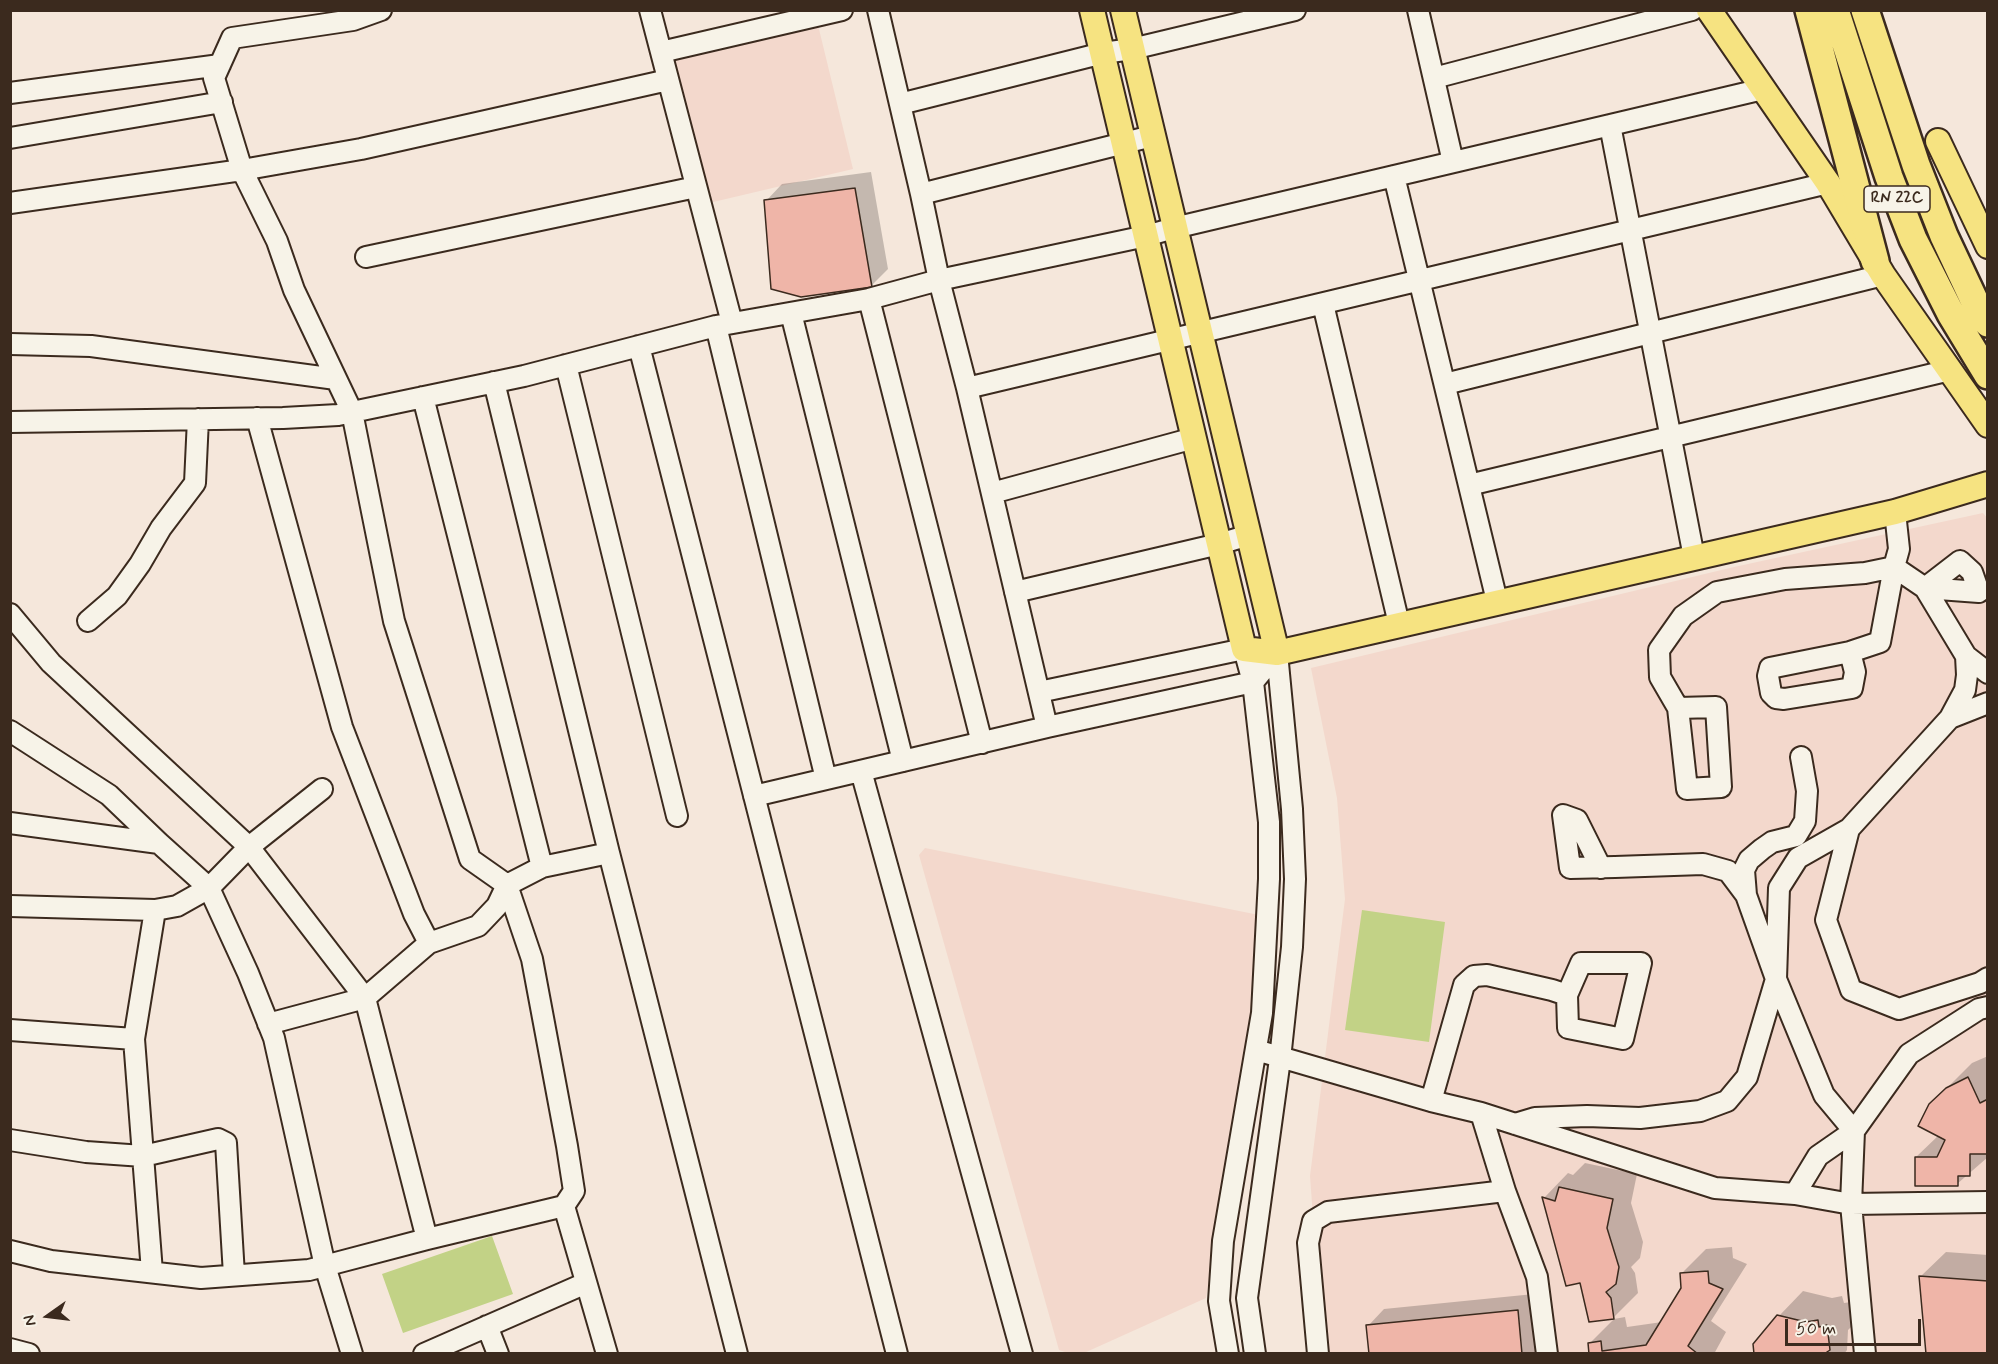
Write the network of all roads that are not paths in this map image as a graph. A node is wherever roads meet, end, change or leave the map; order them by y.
1 (381, 10) edge
2 (650, 10) edge
3 (842, 10) edge
4 (878, 10) edge
5 (1092, 10) edge
6 (1123, 10) edge
7 (1295, 10) edge
8 (1418, 10) edge
9 (1692, 10) edge
10 (1709, 10) edge
11 (1809, 10) edge
12 (1835, 10) edge
13 (1865, 10) edge
14 (808, 14) edge
15 (1132, 49) junction
16 (661, 52) junction
17 (1102, 53) junction
18 (220, 66) junction
19 (1434, 78) junction
20 (668, 80) junction
21 (1763, 89) junction
22 (10, 93) edge
23 (222, 102) junction
24 (900, 104) junction
25 (1610, 125) junction
26 (1152, 136) junction
27 (10, 138) edge
28 (1938, 141) dead end
29 (1124, 143) junction
30 (1453, 162) junction
31 (242, 170) junction
32 (1394, 176) junction
33 (1828, 183) junction
34 (696, 187) junction
35 (921, 194) junction
36 (10, 203) edge
37 (1174, 228) junction
38 (1630, 230) junction
39 (1146, 236) junction
40 (1988, 246) edge
41 (366, 257) dead end
42 (1879, 268) junction
43 (939, 280) junction
44 (1419, 281) junction
45 (869, 300) junction
46 (1323, 304) junction
47 (791, 313) junction
48 (1988, 323) edge
49 (724, 325) junction
50 (1200, 333) junction
51 (1650, 333) junction
52 (1171, 340) junction
53 (10, 344) edge
54 (639, 346) junction
55 (566, 365) junction
56 (1950, 370) junction
57 (1988, 375) edge
58 (336, 379) junction
59 (494, 382) junction
60 (1444, 384) junction
61 (967, 388) junction
62 (423, 397) junction
63 (352, 412) junction
64 (257, 418) junction
65 (198, 419) junction
66 (10, 422) edge
67 (1988, 425) edge
68 (1194, 438) junction
69 (1671, 438) junction
70 (1469, 485) junction
71 (1986, 487) edge
72 (992, 493) junction
73 (1895, 512) junction
74 (1249, 535) junction
75 (1219, 544) junction
76 (1694, 557) junction
77 (1894, 567) junction
78 (1015, 592) junction
79 (1497, 601) junction
80 (12, 619) edge
81 (88, 621) dead end
82 (1399, 624) junction
83 (1244, 649) junction
84 (1850, 652) dead end
85 (1277, 653) junction
86 (1966, 656) junction
87 (1988, 672) edge
88 (1253, 682) junction
89 (1038, 692) junction
90 (1988, 703) edge
91 (1678, 708) dead end
92 (1950, 718) junction
93 (1047, 728) junction
94 (10, 731) edge
95 (982, 742) junction
96 (1801, 757) dead end
97 (903, 761) junction
98 (861, 771) junction
99 (826, 779) junction
100 (322, 789) dead end
101 (754, 796) junction
102 (677, 816) dead end
103 (10, 824) edge
104 (1849, 829) junction
105 (159, 843) junction
106 (249, 847) junction
107 (609, 853) junction
108 (542, 867) junction
109 (1601, 868) dead end
110 (1269, 879) junction
111 (1295, 879) junction
112 (507, 885) junction
113 (209, 888) junction
114 (1746, 895) junction
115 (10, 906) edge
116 (155, 910) junction
117 (429, 943) junction
118 (1988, 978) edge
119 (1776, 979) junction
120 (1567, 995) junction
121 (365, 998) junction
122 (1988, 1007) edge
123 (268, 1024) junction
124 (10, 1030) edge
125 (134, 1039) junction
126 (1256, 1050) junction
127 (1280, 1059) junction
128 (1431, 1101) junction
129 (1481, 1113) junction
130 (1513, 1124) junction
131 (1854, 1131) junction
132 (10, 1140) edge
133 (143, 1156) junction
134 (1505, 1191) junction
135 (1795, 1194) junction
136 (1988, 1202) edge
137 (1851, 1204) junction
138 (564, 1206) junction
139 (428, 1239) junction
140 (10, 1251) edge
141 (326, 1266) junction
142 (152, 1272) junction
143 (234, 1275) junction
144 (586, 1283) junction
145 (1246, 1298) junction
146 (1220, 1301) junction
147 (487, 1326) junction
148 (10, 1349) edge
149 (29, 1353) edge
150 (352, 1353) edge
151 (424, 1353) edge
152 (498, 1353) edge
153 (607, 1353) edge
154 (737, 1353) edge
155 (897, 1353) edge
156 (1022, 1353) edge
157 (1228, 1353) edge
158 (1256, 1353) edge
159 (1318, 1353) edge
160 (1547, 1353) edge
161 (1865, 1353) edge

1 - 18 street
2 - 16 street
3 - 14 street
4 - 24 street
5 - 17 main road
6 - 15 main road
7 - 15 street
8 - 19 street
9 - 19 street
10 - 21 main road
11 - 42 highway
12 - 57 highway, RN 22C
13 - 48 highway, RN 22C
14 - 16 street
15 - 17 street
15 - 26 main road
16 - 20 street
17 - 24 street
17 - 29 main road
18 - 22 street
18 - 23 street
19 - 30 street
20 - 31 street
20 - 34 street
21 - 25 street
21 - 33 main road
23 - 27 street
23 - 31 street
24 - 35 street
25 - 30 street
25 - 38 street
26 - 29 street
26 - 37 main road
28 - 40 main road
29 - 35 street
29 - 39 main road
30 - 32 street
31 - 36 street
31 - 58 street
32 - 37 street
32 - 44 street
33 - 38 street
33 - 42 main road
34 - 41 street
34 - 49 street
35 - 43 street
37 - 39 street
37 - 50 main road
38 - 44 street
38 - 51 street
39 - 43 street
39 - 52 main road
42 - 51 street
42 - 56 main road
43 - 45 street
43 - 61 street
44 - 46 street
44 - 60 street
45 - 47 street
45 - 95 street
46 - 50 street
46 - 82 street
47 - 49 street
47 - 97 street
49 - 54 street
49 - 99 street
50 - 52 street
50 - 74 main road
51 - 60 street
51 - 69 street
52 - 61 street
52 - 68 main road
53 - 58 street
54 - 55 street
54 - 101 street
55 - 59 street
55 - 102 street
56 - 67 main road
56 - 69 street
58 - 63 street
59 - 62 street
59 - 107 street
60 - 70 street
61 - 72 street
62 - 63 street
62 - 108 street
63 - 64 street
63 - 112 street
64 - 65 street
64 - 117 street
65 - 66 street
65 - 81 street
68 - 72 street
68 - 75 main road
69 - 70 street
69 - 76 street
70 - 79 street
71 - 73 main road
72 - 78 street
73 - 76 main road
73 - 77 street
74 - 75 street
74 - 85 main road
75 - 78 street
75 - 83 main road
76 - 79 main road
77 - 84 street
77 - 86 street
77 - 91 street
78 - 89 street
79 - 82 main road
80 - 106 street
82 - 85 main road
83 - 85 main road
83 - 88 street
83 - 89 street
85 - 88 street
85 - 111 street
86 - 87 street
86 - 92 street
88 - 93 street
88 - 110 street
89 - 93 street
90 - 92 street
92 - 104 street
93 - 95 street
94 - 105 street
95 - 97 street
96 - 114 street
97 - 98 street
98 - 99 street
98 - 156 street
99 - 101 street
100 - 106 street
101 - 155 street
103 - 105 street
104 - 118 street
104 - 119 street
105 - 113 street
106 - 113 street
106 - 121 street
107 - 108 street
107 - 154 street
108 - 112 street
109 - 114 street
110 - 111 street
110 - 126 street
111 - 127 street
112 - 117 street
112 - 138 street
113 - 116 street
113 - 123 street
114 - 119 street
115 - 116 street
116 - 125 street
117 - 121 street
119 - 130 street
119 - 131 street
120 - 120 street
120 - 128 street
121 - 123 street
121 - 139 street
122 - 131 street
123 - 141 street
124 - 125 street
125 - 133 street
126 - 127 street
126 - 146 street
127 - 128 street
127 - 145 street
128 - 129 street
129 - 130 street
129 - 134 street
130 - 135 street
131 - 135 street
131 - 137 street
132 - 133 street
133 - 142 street
133 - 143 street
134 - 159 street
134 - 160 street
135 - 137 street
136 - 137 street
137 - 161 street
138 - 139 street
138 - 144 street
139 - 141 street
140 - 142 street
141 - 143 street
141 - 150 street
142 - 143 street
144 - 147 street
144 - 153 street
145 - 146 street
145 - 158 street
146 - 157 street
147 - 151 street
147 - 152 street
148 - 149 street

